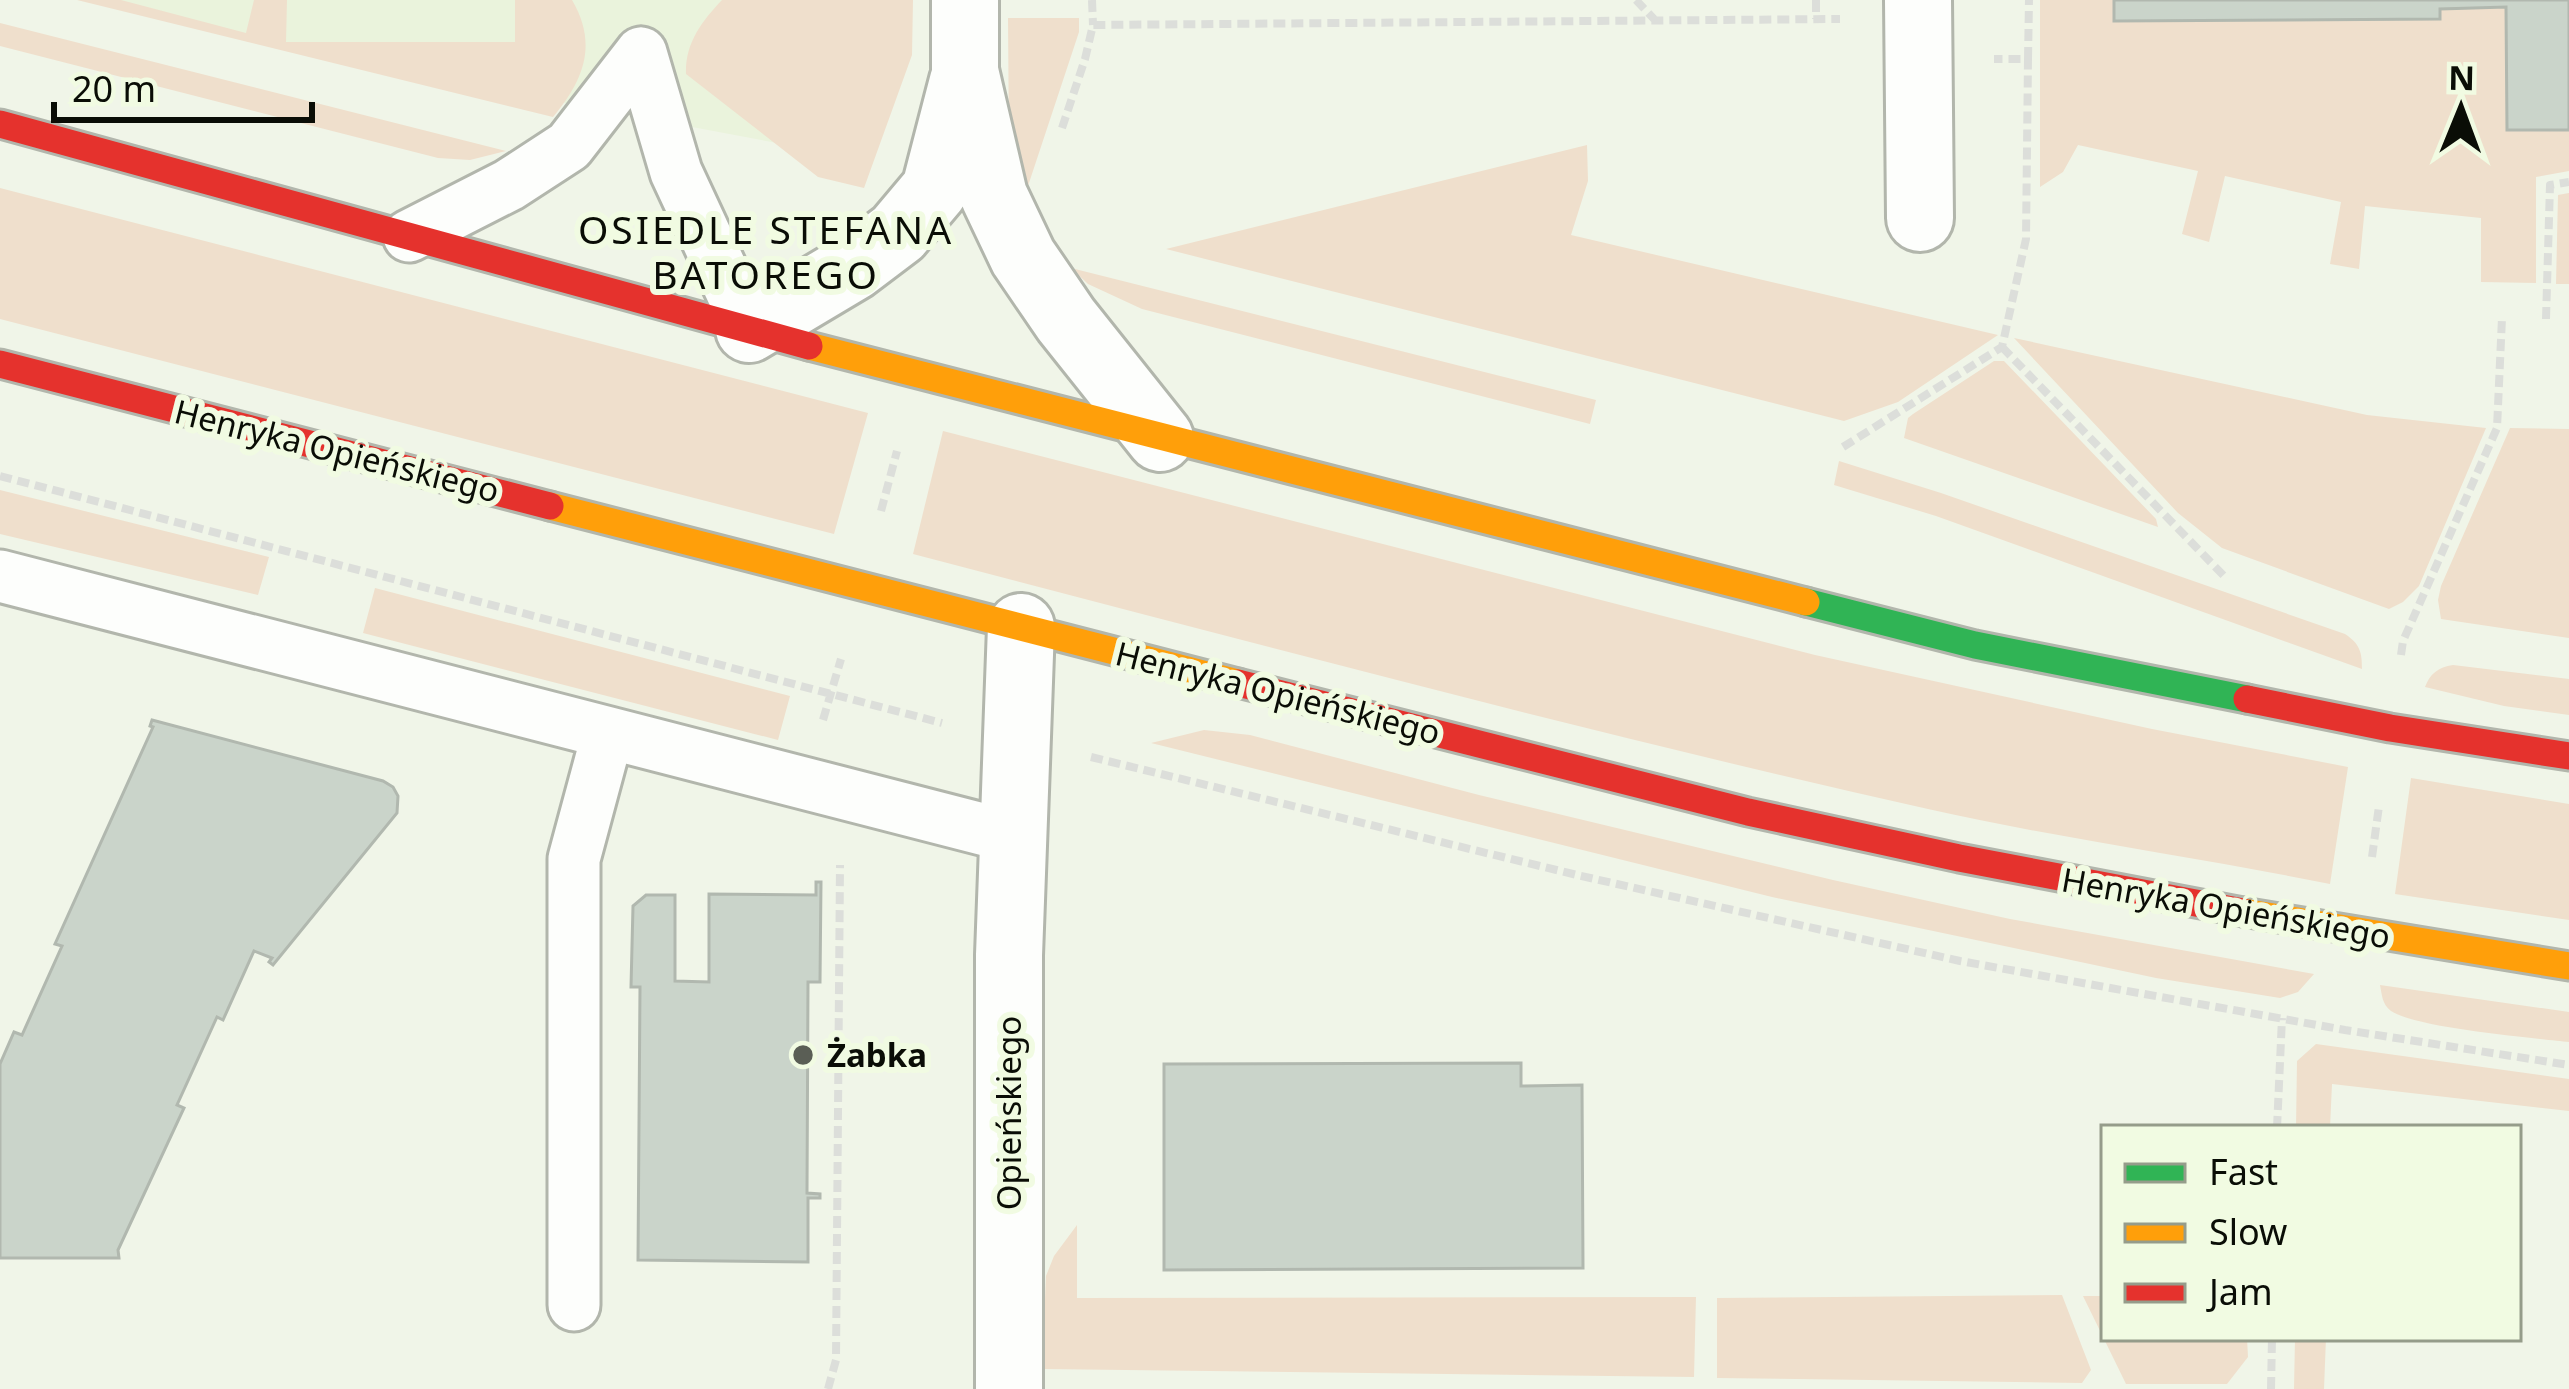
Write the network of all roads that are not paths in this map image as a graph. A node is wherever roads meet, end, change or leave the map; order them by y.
1 (965, 0) edge
2 (1918, 18) edge
3 (965, 71) junction
4 (0, 124) edge
5 (1920, 218) dead end
6 (409, 236) junction
7 (749, 329) junction
8 (0, 364) edge
9 (1160, 438) junction
10 (0, 577) edge
11 (1021, 627) junction
12 (608, 733) junction
13 (2569, 756) edge
14 (1013, 837) junction
15 (2569, 966) edge
16 (574, 1305) dead end
17 (1009, 1389) edge

1 - 3 street
2 - 5 street
3 - 7 street
3 - 9 street
4 - 6 street
6 - 7 street
6 - 7 lane
7 - 9 street
8 - 11 street, Henryka Opieńskiego
9 - 13 street
10 - 12 lane
11 - 14 street, Opieńskiego
11 - 15 street, Henryka Opieńskiego
12 - 14 lane
12 - 16 lane
14 - 17 street, Opieńskiego

